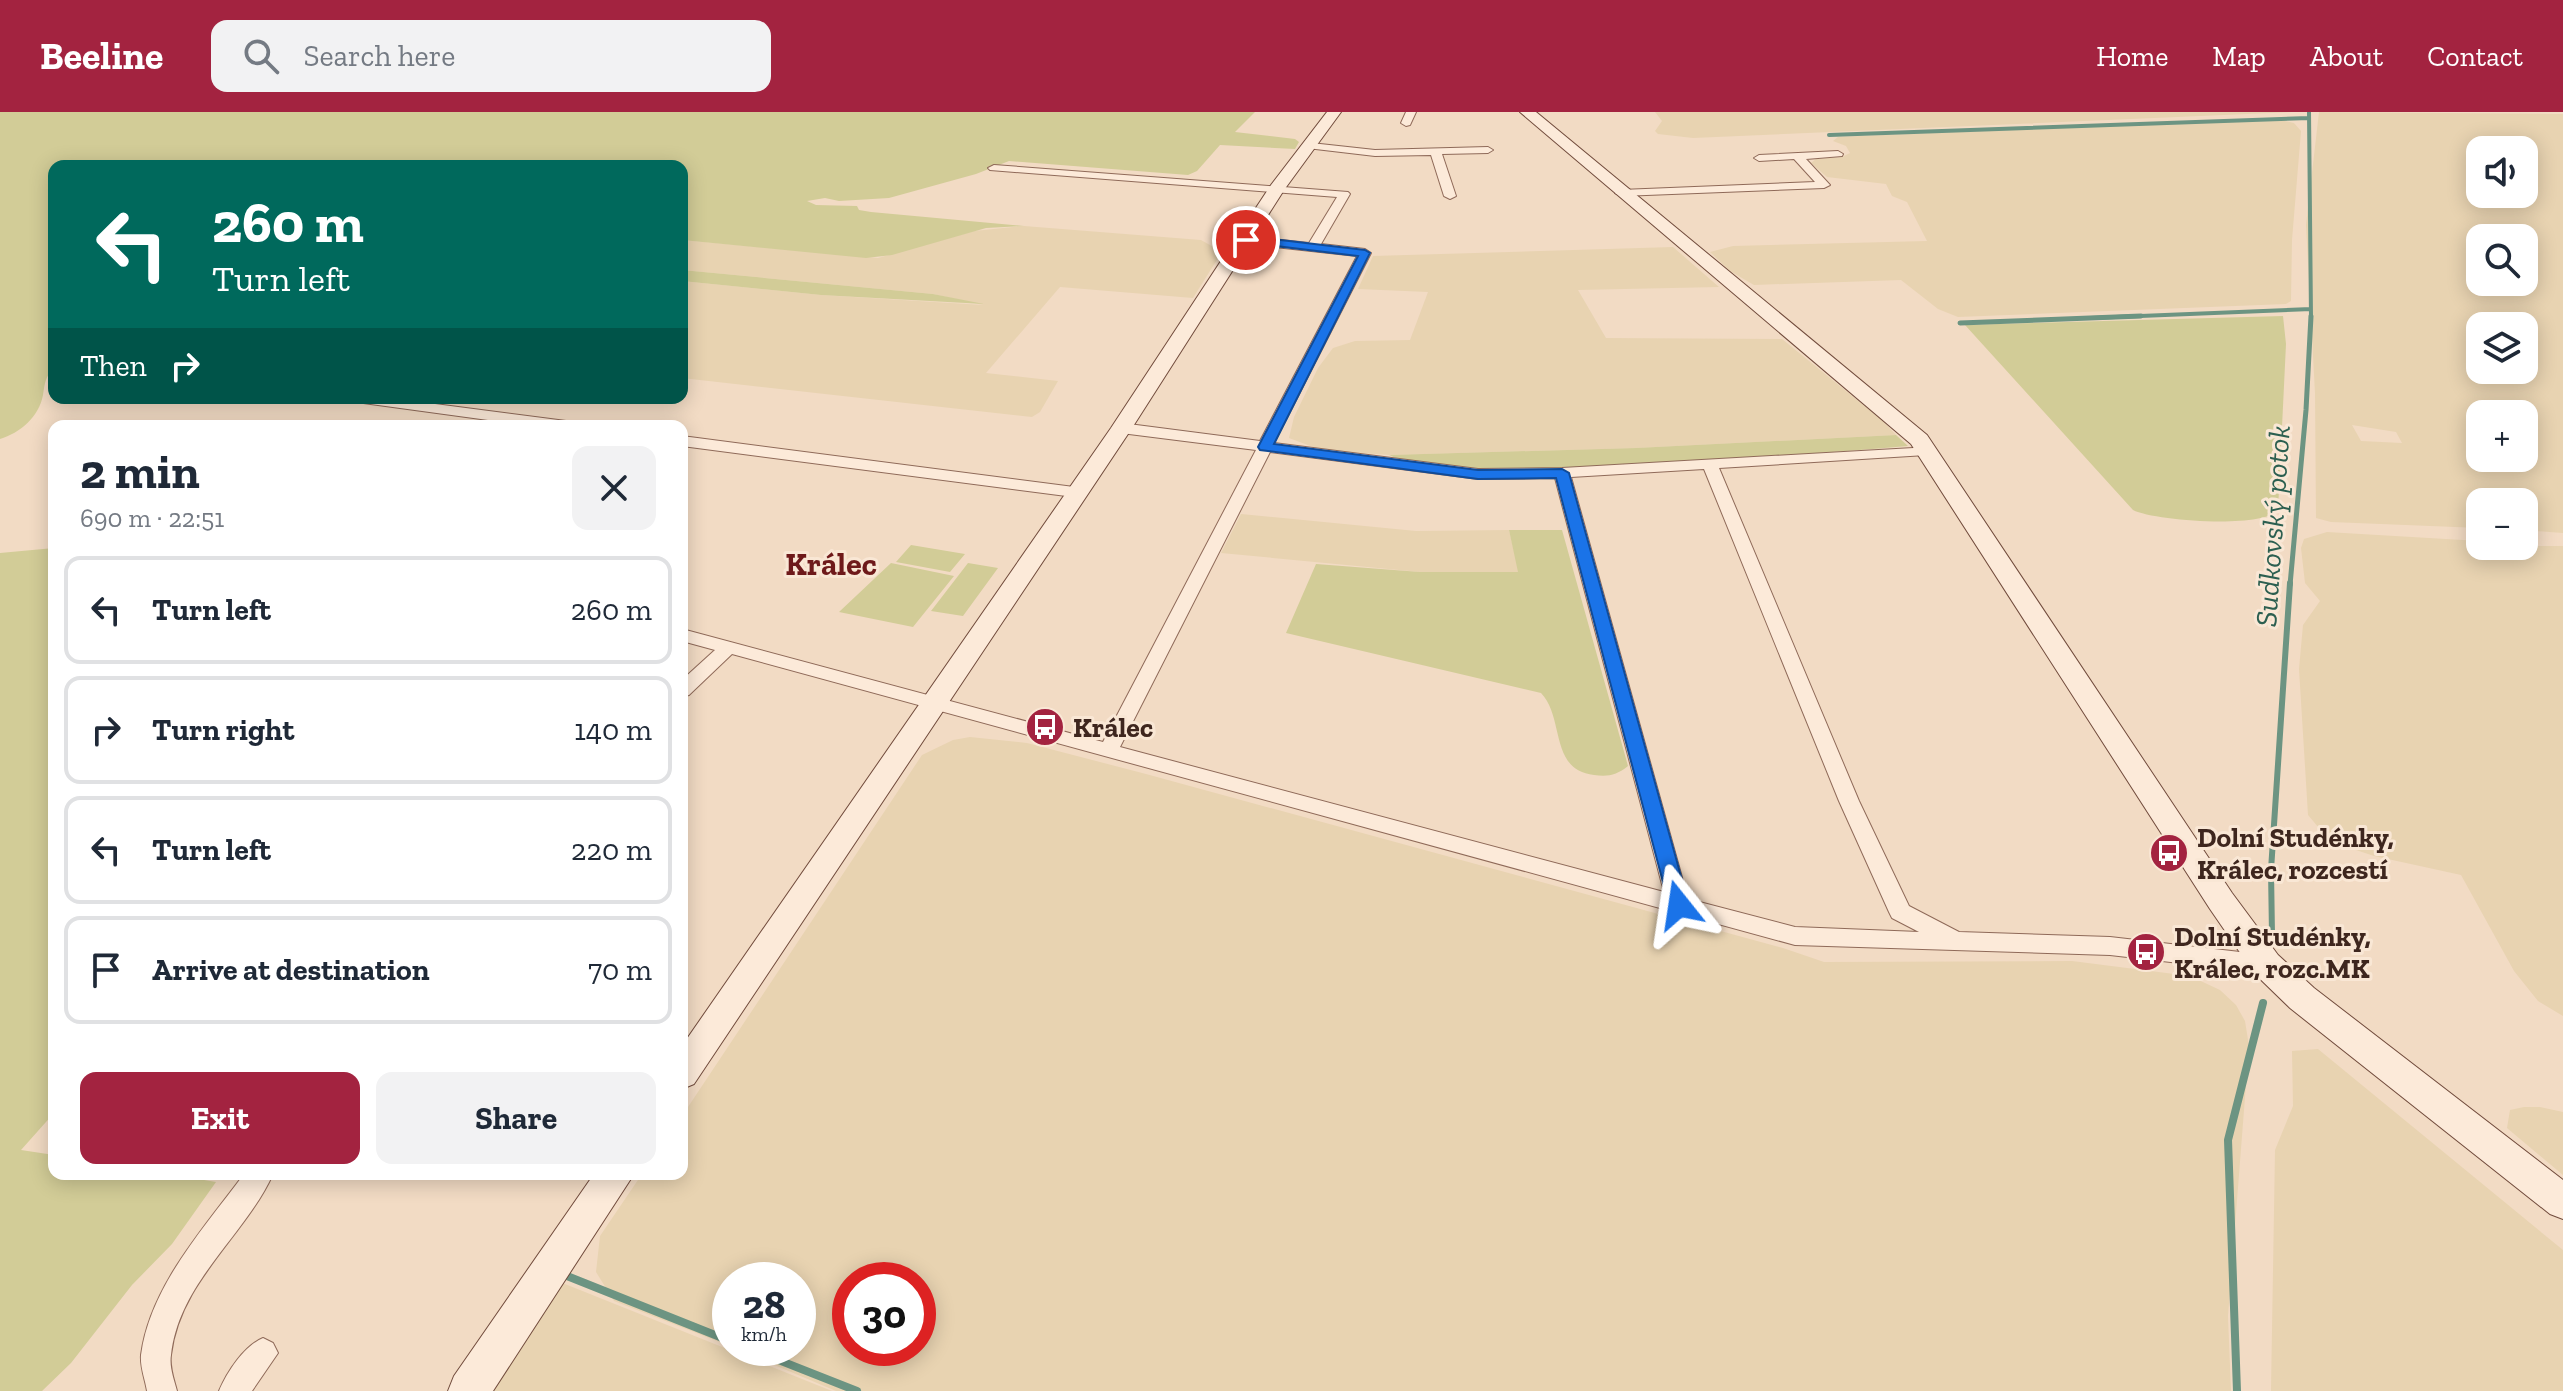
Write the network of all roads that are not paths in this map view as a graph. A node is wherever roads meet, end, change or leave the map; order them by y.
1 (1334, 112) edge
2 (1527, 112) edge
3 (1311, 146) junction
4 (1488, 150) dead end
5 (1436, 152) junction
6 (1838, 154) dead end
7 (1797, 156) junction
8 (1759, 158) dead end
9 (994, 168) dead end
10 (1277, 188) junction
11 (1621, 193) junction
12 (1450, 196) dead end
13 (1246, 240) junction
14 (1313, 247) junction
15 (401, 404) edge
16 (521, 420) edge
17 (1121, 428) junction
18 (688, 442) edge
19 (1265, 447) junction
20 (1926, 450) junction
21 (1710, 464) junction
22 (1562, 473) junction
23 (1074, 492) junction
24 (688, 637) edge
25 (728, 648) junction
26 (688, 685) edge
27 (934, 705) junction
28 (1109, 749) junction
29 (1679, 905) junction
30 (1959, 942) junction
31 (2266, 964) junction
32 (688, 1065) edge
33 (256, 1180) edge
34 (611, 1180) edge
35 (2563, 1202) edge
36 (263, 1353) dead end
37 (162, 1391) edge
38 (234, 1391) edge
39 (469, 1391) edge

1 - 3 street
2 - 11 street
3 - 5 street
3 - 10 street
4 - 5 street
5 - 12 street
6 - 7 street
7 - 8 street
7 - 11 street
9 - 10 street
10 - 13 street
10 - 14 street
11 - 20 street
13 - 14 street
13 - 17 street
14 - 19 street
15 - 16 street
17 - 19 street
17 - 23 street
18 - 23 street
19 - 22 street
19 - 28 street
20 - 21 street
20 - 31 street
21 - 22 street
21 - 30 street
22 - 29 street
23 - 27 street
24 - 25 street
25 - 26 street
25 - 27 street
27 - 28 street
27 - 32 street
28 - 29 street
29 - 30 street
30 - 31 street
31 - 35 street
33 - 37 street
34 - 39 street
36 - 38 street

